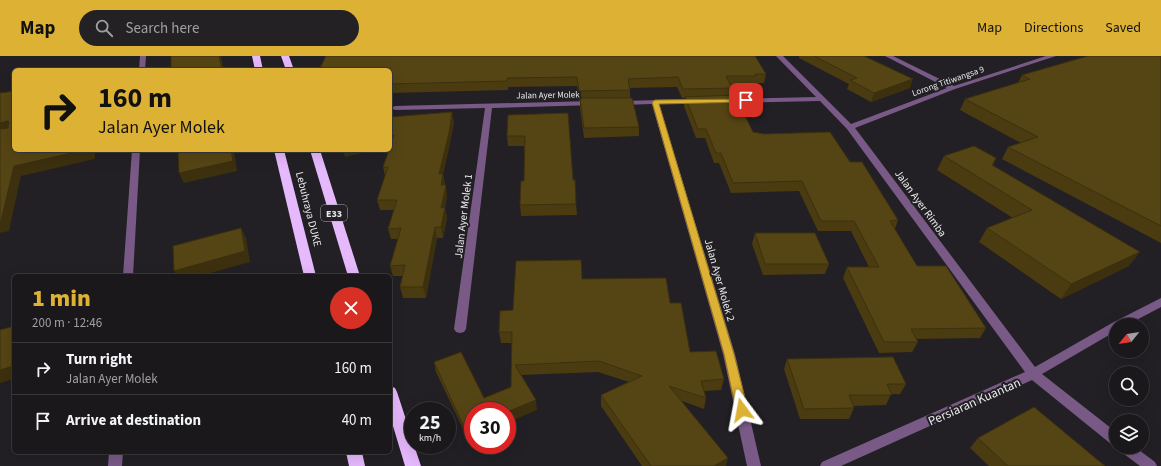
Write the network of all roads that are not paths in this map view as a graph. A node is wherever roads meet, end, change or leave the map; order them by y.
1 (143, 56) edge
2 (256, 56) edge
3 (285, 56) edge
4 (779, 56) edge
5 (888, 56) edge
6 (1053, 56) edge
7 (142, 68) edge
8 (259, 68) edge
9 (289, 68) edge
10 (953, 88) junction
11 (821, 99) junction
12 (703, 101) edge
13 (719, 101) edge
14 (655, 102) junction
15 (600, 103) edge
16 (616, 103) edge
17 (489, 106) junction
18 (395, 108) dead end
19 (850, 127) junction
20 (136, 152) edge
21 (279, 152) edge
22 (316, 152) edge
23 (128, 274) edge
24 (310, 274) edge
25 (353, 274) edge
26 (1161, 302) edge
27 (1132, 318) edge
28 (460, 329) dead end
29 (1109, 331) edge
30 (1033, 374) junction
31 (392, 398) edge
32 (1109, 434) edge
33 (116, 454) edge
34 (354, 454) edge
35 (1134, 454) edge
36 (115, 466) edge
37 (357, 466) edge
38 (413, 466) edge
39 (754, 466) edge
40 (827, 466) edge
41 (1150, 466) edge

1 - 7 street
2 - 8 highway
3 - 9 highway
4 - 11 street, Jalan Ayer Rimba
5 - 10 street
6 - 10 street, Lorong Titiwangsa 9
10 - 19 street, Lorong Titiwangsa 9
11 - 13 street
11 - 19 street, Jalan Ayer Rimba
12 - 14 street
14 - 16 street
14 - 39 street, Jalan Ayer Molek 2
15 - 17 street, Jalan Ayer Molek
17 - 18 street, Jalan Ayer Molek
17 - 28 street, Jalan Ayer Molek 1
19 - 30 street, Jalan Ayer Rimba
20 - 23 street
21 - 24 highway, Lebuhraya DUKE
22 - 25 highway, Lebuhraya DUKE / E33
26 - 27 street, Persiaran Kuantan
29 - 30 street, Persiaran Kuantan
30 - 32 street, Jalan Ayer Rimba
30 - 40 street, Persiaran Kuantan
31 - 38 highway
33 - 36 street
34 - 37 highway
35 - 41 street

